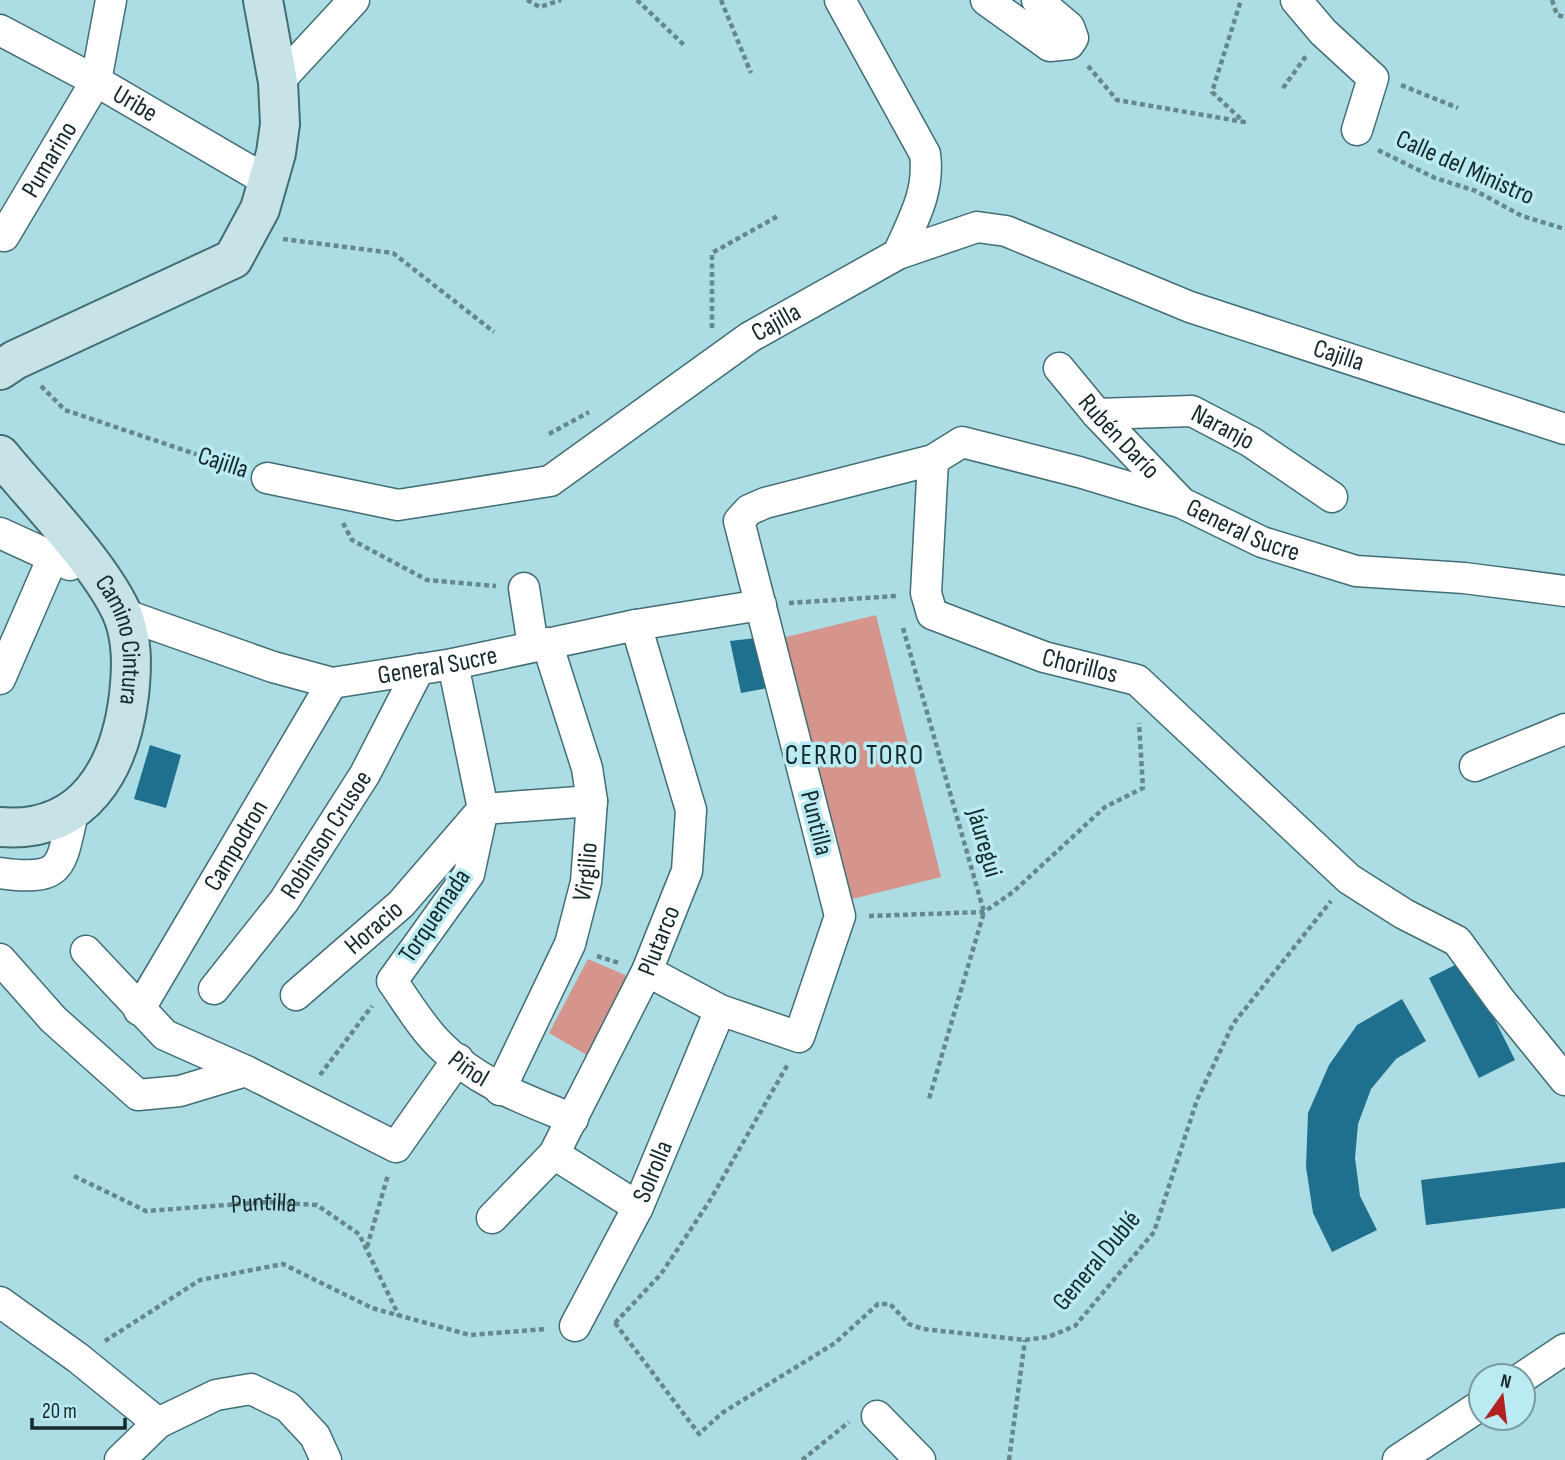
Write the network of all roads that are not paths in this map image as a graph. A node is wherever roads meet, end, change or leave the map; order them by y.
1 (111, 0) edge
2 (263, 0) edge
3 (354, 0) edge
4 (839, 0) edge
5 (986, 0) edge
6 (1037, 0) edge
7 (1296, 0) edge
8 (0, 30) edge
9 (96, 81) junction
10 (278, 82) junction
11 (1357, 130) road end
12 (269, 181) junction
13 (4, 236) dead end
14 (898, 254) junction
15 (8, 365) edge
16 (1059, 368) dead end
17 (1097, 414) junction
18 (1565, 429) edge
19 (0, 455) edge
20 (933, 460) junction
21 (267, 478) road end
22 (1332, 497) dead end
23 (1182, 503) junction
24 (0, 533) edge
25 (53, 557) junction
26 (103, 581) junction
27 (524, 588) road end
28 (1565, 591) edge
29 (761, 605) junction
30 (123, 614) junction
31 (636, 625) junction
32 (540, 645) junction
33 (453, 664) junction
34 (419, 669) junction
35 (0, 679) edge
36 (332, 683) junction
37 (1565, 729) edge
38 (1475, 766) dead end
39 (592, 801) junction
40 (74, 809) junction
41 (482, 809) junction
42 (0, 827) edge
43 (0, 873) edge
44 (86, 951) dead end
45 (0, 959) edge
46 (647, 971) junction
47 (391, 981) joint
48 (214, 989) dead end
49 (296, 995) dead end
50 (139, 1010) junction
51 (720, 1010) junction
52 (458, 1059) junction
53 (1564, 1070) edge
54 (246, 1072) junction
55 (500, 1090) junction
56 (573, 1119) junction
57 (554, 1154) junction
58 (638, 1207) junction
59 (492, 1218) dead end
60 (0, 1302) edge
61 (575, 1326) dead end
62 (1565, 1349) edge
63 (1537, 1368) edge
64 (1467, 1414) edge
65 (877, 1416) road end
66 (158, 1423) junction
67 (120, 1460) edge
68 (326, 1460) edge
69 (920, 1460) edge
70 (1398, 1460) edge

1 - 9 street, Pumarino
2 - 10 main road
3 - 10 street
4 - 14 street
5 - 6 street
7 - 11 street
8 - 9 street, Uribe
9 - 12 street, Uribe
9 - 13 street, Pumarino
10 - 12 main road
12 - 15 main road
14 - 18 street, Cajilla
14 - 21 street, Cajilla
16 - 17 street, Rubén Darío
17 - 22 street, Naranjo
17 - 23 street, Rubén Darío
19 - 26 main road, Camino Cintura
20 - 23 street, General Sucre
20 - 29 street
20 - 53 street, Chorillos
23 - 28 street, General Sucre
24 - 25 street
25 - 26 street
25 - 35 street
26 - 30 main road, Camino Cintura
27 - 32 street, Virgilio
29 - 31 street, General Sucre
29 - 51 street, Puntilla
30 - 36 street, General Sucre
30 - 40 main road, Camino Cintura
31 - 32 street, General Sucre
31 - 46 street, Plutarco
32 - 33 street, General Sucre
32 - 39 street, Virgilio
33 - 34 street, General Sucre
33 - 41 street, Torquemada
34 - 36 street, General Sucre
34 - 48 street, Robinson Crusoe
36 - 50 street, Campodron
37 - 38 street
39 - 41 street
39 - 55 street, Virgilio
40 - 42 main road, Camino Cintura
40 - 43 street
41 - 47 street, Torquemada
41 - 49 street, Horacio
44 - 50 street
45 - 54 street
46 - 51 street
46 - 56 street, Plutarco
47 - 52 street, Piñol
50 - 54 street
51 - 58 street, Solrolla
52 - 54 street
52 - 55 street, Piñol
55 - 56 street, Piñol
56 - 57 street, Plutarco
57 - 58 street
57 - 59 street, Plutarco
58 - 61 street, Solrolla
60 - 66 street
62 - 63 street
64 - 70 street
65 - 69 street
66 - 67 street
66 - 68 street

